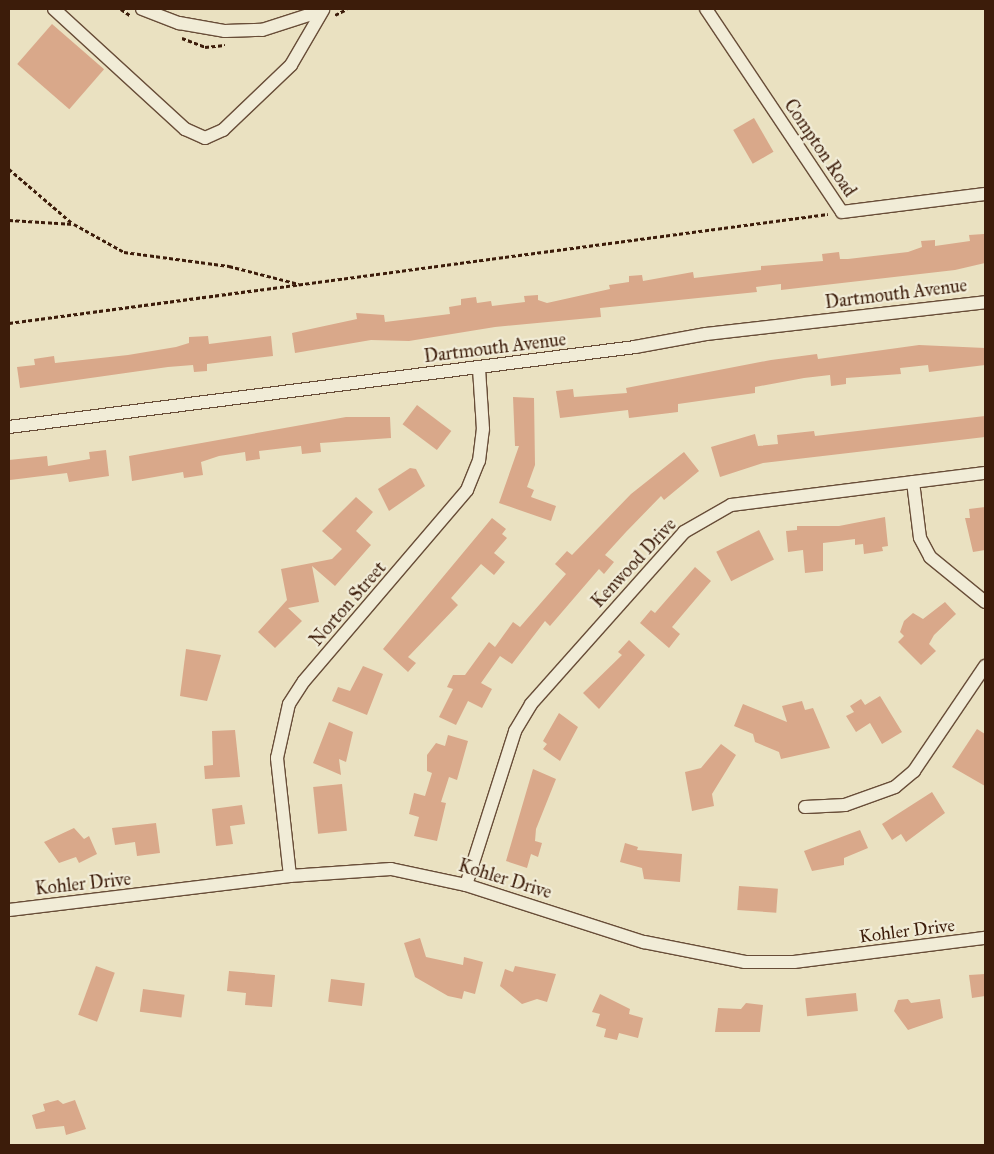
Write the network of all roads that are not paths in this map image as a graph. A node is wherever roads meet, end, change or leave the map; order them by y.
1 (54, 9) edge
2 (142, 9) edge
3 (325, 9) edge
4 (706, 9) edge
5 (985, 194) edge
6 (985, 302) edge
7 (478, 368) junction
8 (9, 427) edge
9 (985, 473) edge
10 (913, 482) junction
11 (985, 602) edge
12 (985, 666) edge
13 (805, 808) dead end
14 (290, 876) junction
15 (466, 885) junction
16 (9, 910) edge
17 (985, 938) edge

1 - 3 street
2 - 3 street
4 - 5 street, Compton Road
6 - 7 street, Dartmouth Avenue
7 - 8 street, Dartmouth Avenue
7 - 14 street, Norton Street
9 - 10 street, Kenwood Drive
10 - 11 street
10 - 15 street, Kenwood Drive
12 - 13 street
14 - 15 street, Kohler Drive
14 - 16 street, Kohler Drive
15 - 17 street, Kohler Drive

